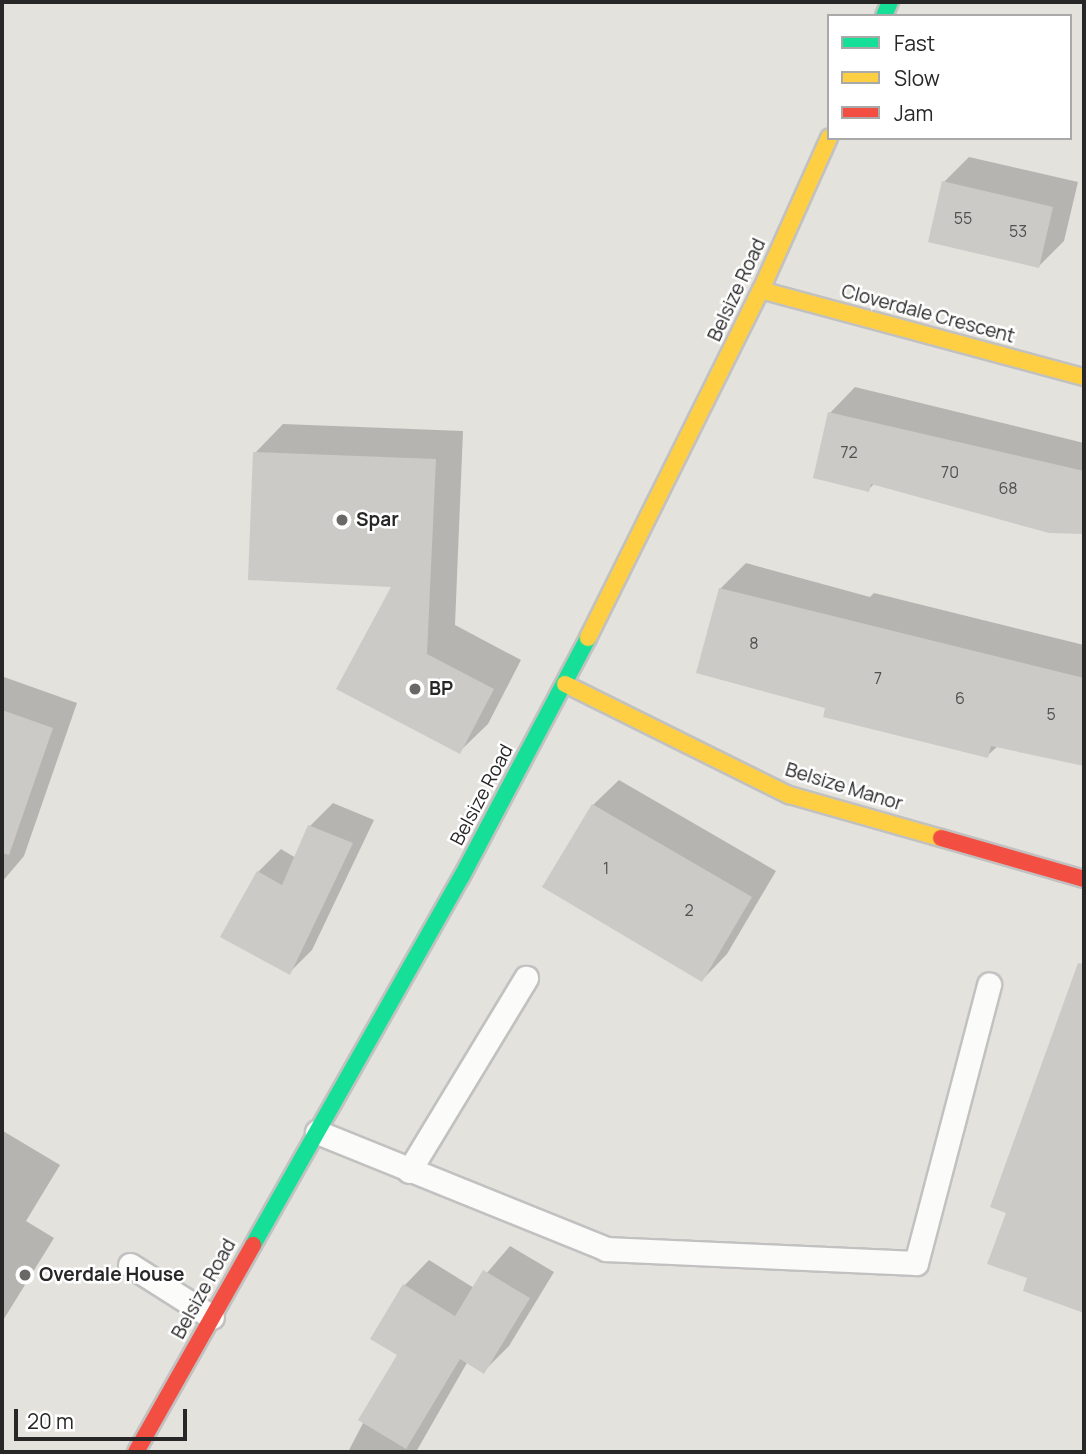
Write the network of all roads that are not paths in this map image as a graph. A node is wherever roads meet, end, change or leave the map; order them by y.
1 (828, 140) edge
2 (761, 290) junction
3 (1084, 377) edge
4 (565, 684) junction
5 (1084, 879) edge
6 (527, 978) dead end
7 (989, 984) dead end
8 (317, 1132) junction
9 (409, 1171) junction
10 (130, 1265) dead end
11 (212, 1317) junction
12 (136, 1452) edge

1 - 2 street, Belsize Road
2 - 3 street, Cloverdale Crescent
2 - 4 street, Belsize Road
4 - 5 street, Belsize Manor
4 - 8 street, Belsize Road
6 - 9 lane
7 - 9 lane
8 - 9 lane
8 - 11 street, Belsize Road
10 - 11 lane
11 - 12 street, Belsize Road

